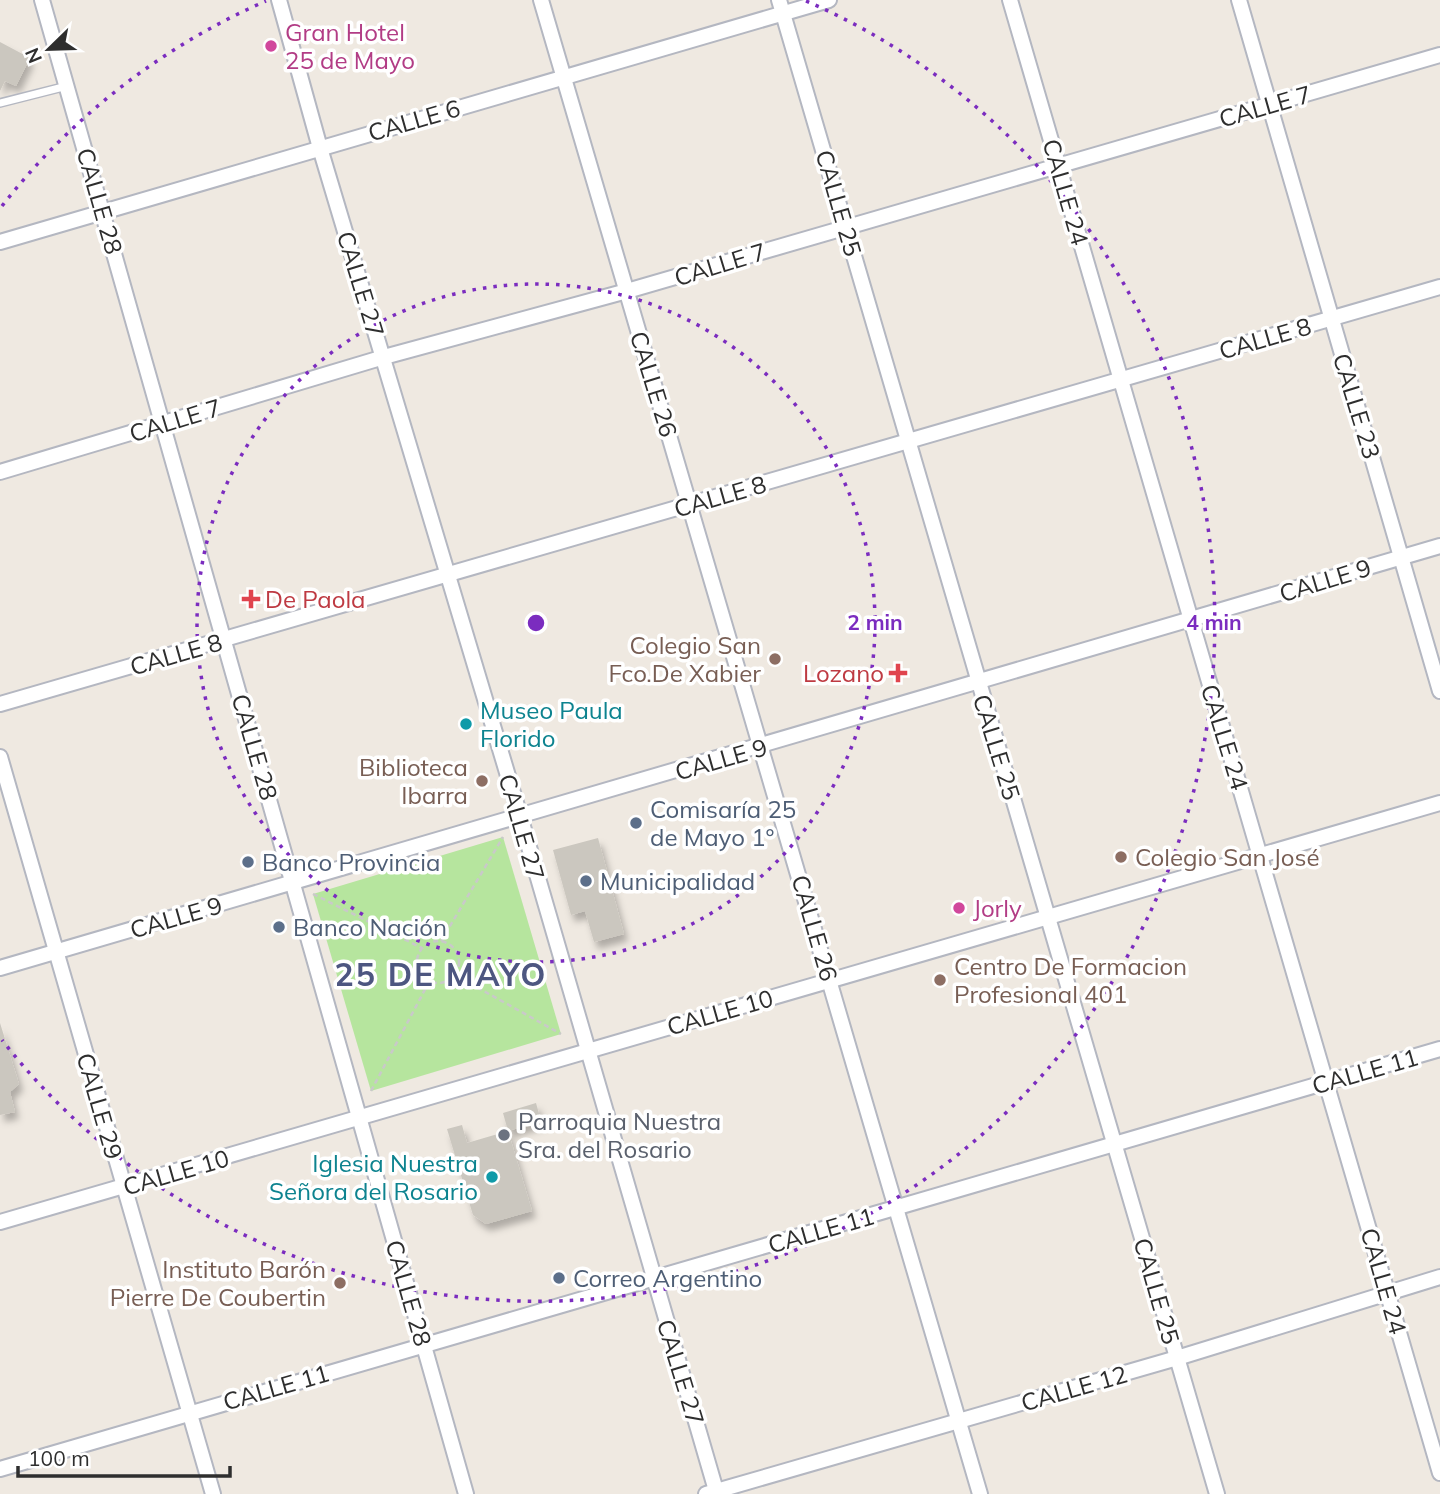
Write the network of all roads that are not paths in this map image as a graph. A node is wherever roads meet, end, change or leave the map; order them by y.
1 (42, 0) edge
2 (279, 0) edge
3 (541, 0) edge
4 (829, 0) edge
5 (1010, 0) edge
6 (1239, 0) edge
7 (781, 6) edge
8 (1440, 55) edge
9 (562, 77) junction
10 (67, 86) junction
11 (0, 103) edge
12 (1270, 105) junction
13 (320, 148) junction
14 (1059, 165) junction
15 (103, 213) junction
16 (846, 226) junction
17 (0, 242) edge
18 (1440, 287) edge
19 (627, 291) junction
20 (1331, 318) junction
21 (384, 357) junction
22 (1120, 380) junction
23 (163, 424) junction
24 (908, 442) junction
25 (0, 472) edge
26 (690, 505) junction
27 (1440, 546) edge
28 (1402, 557) junction
29 (446, 577) junction
30 (1190, 620) junction
31 (225, 641) junction
32 (978, 684) junction
33 (1440, 691) edge
34 (0, 704) edge
35 (763, 747) junction
36 (0, 757) edge
37 (1440, 803) edge
38 (520, 816) junction
39 (1261, 855) junction
40 (292, 883) junction
41 (1048, 916) junction
42 (55, 951) junction
43 (0, 968) edge
44 (830, 981) junction
45 (1440, 1049) edge
46 (586, 1051) junction
47 (1327, 1082) junction
48 (360, 1119) junction
49 (1114, 1143) junction
50 (124, 1187) junction
51 (898, 1207) junction
52 (0, 1222) edge
53 (1440, 1277) edge
54 (653, 1279) junction
55 (1387, 1293) junction
56 (424, 1345) junction
57 (1177, 1358) junction
58 (190, 1412) junction
59 (958, 1421) junction
60 (0, 1469) edge
61 (1440, 1474) edge
62 (713, 1493) edge
63 (213, 1494) edge
64 (466, 1494) edge
65 (980, 1494) edge
66 (1217, 1494) edge

1 - 10 street, CALLE 28
2 - 13 street, CALLE 27
3 - 9 street, CALLE 26
4 - 7 street, CALLE 6
5 - 14 street, CALLE 24
6 - 12 street, CALLE 23
7 - 9 street, CALLE 6
7 - 16 street, CALLE 25
8 - 12 street, CALLE 7
9 - 13 street, CALLE 6
9 - 19 street, CALLE 26
10 - 11 lane
10 - 15 street, CALLE 28
12 - 14 street, CALLE 7
12 - 20 street, CALLE 23
13 - 15 street, CALLE 6
13 - 21 street, CALLE 27
14 - 16 street, CALLE 7
14 - 22 street, CALLE 24
15 - 17 street, CALLE 6
15 - 23 street, CALLE 28
16 - 19 street, CALLE 7
16 - 24 street, CALLE 25
18 - 20 street, CALLE 8
19 - 21 street, CALLE 7
19 - 26 street, CALLE 26
20 - 22 street, CALLE 8
20 - 28 street, CALLE 23
21 - 23 street, CALLE 7
21 - 29 street, CALLE 27
22 - 24 street, CALLE 8
22 - 30 street, CALLE 24
23 - 25 street, CALLE 7
23 - 31 street, CALLE 28
24 - 26 street, CALLE 8
24 - 32 street, CALLE 25
26 - 29 street, CALLE 8
26 - 35 street, CALLE 26
27 - 28 street, CALLE 9
28 - 30 street, CALLE 9
28 - 33 street, CALLE 23
29 - 31 street, CALLE 8
29 - 38 street, CALLE 27
30 - 32 street, CALLE 9
30 - 39 street, CALLE 24
31 - 34 street, CALLE 8
31 - 40 street, CALLE 28
32 - 35 street, CALLE 9
32 - 41 street, CALLE 25
35 - 38 street, CALLE 9
35 - 44 street, CALLE 26
36 - 42 street, CALLE 29
37 - 39 street, CALLE 10
38 - 40 street, CALLE 9
38 - 46 street, CALLE 27
39 - 41 street, CALLE 10
39 - 47 street, CALLE 24
40 - 42 street, CALLE 9
40 - 48 street, CALLE 28
41 - 44 street, CALLE 10
41 - 49 street, CALLE 25
42 - 43 street, CALLE 9
42 - 50 street, CALLE 29
44 - 46 street, CALLE 10
44 - 51 street, CALLE 26
45 - 47 street, CALLE 11
46 - 48 street, CALLE 10
46 - 54 street, CALLE 27
47 - 49 street, CALLE 11
47 - 55 street, CALLE 24
48 - 50 street, CALLE 10
48 - 56 street, CALLE 28
49 - 51 street, CALLE 11
49 - 57 street, CALLE 25
50 - 52 street, CALLE 10
50 - 58 street, CALLE 29
51 - 54 street, CALLE 11
51 - 59 street, CALLE 26
53 - 55 street, CALLE 12
54 - 56 street, CALLE 11
54 - 62 street, CALLE 27
55 - 57 street, CALLE 12
55 - 61 street, CALLE 24
56 - 58 street, CALLE 11
56 - 64 street, CALLE 28
57 - 59 street, CALLE 12
57 - 66 street, CALLE 25
58 - 60 street, CALLE 11
58 - 63 street, CALLE 29
59 - 62 street, CALLE 12
59 - 65 street, CALLE 26

